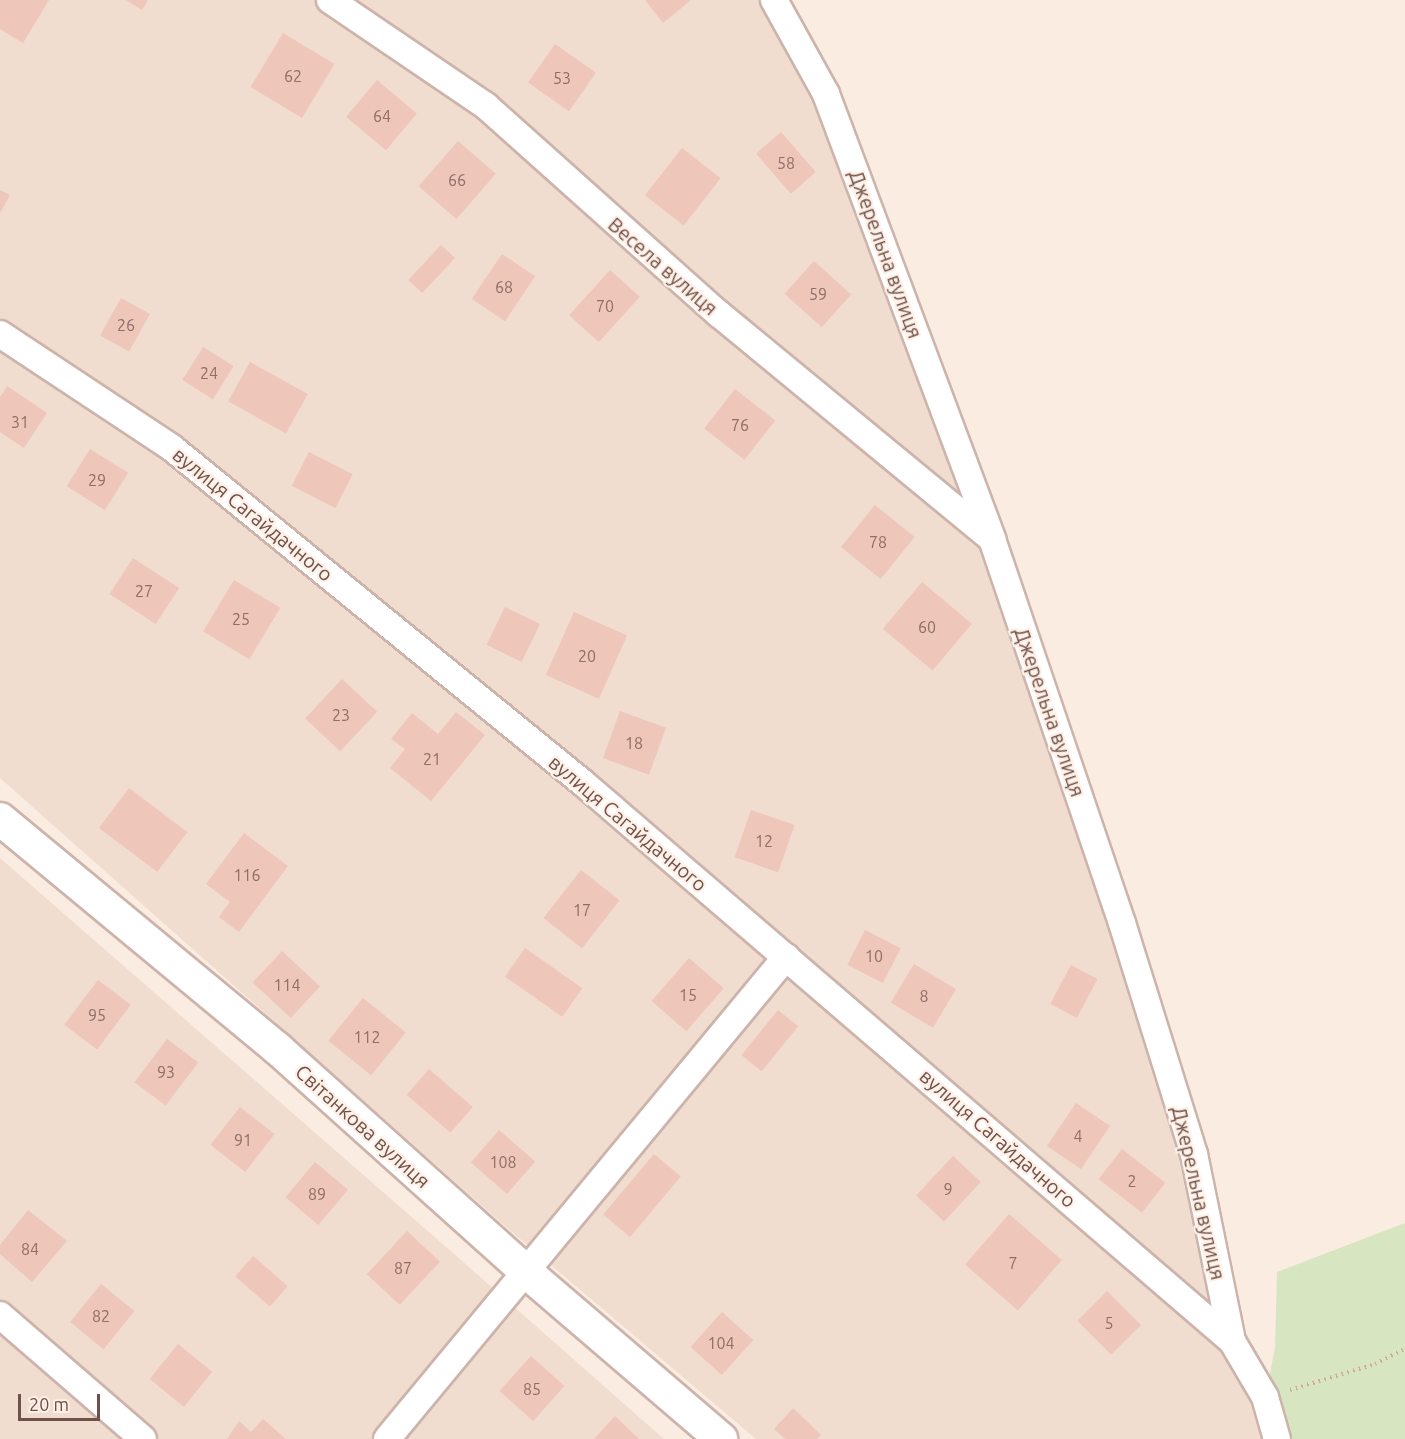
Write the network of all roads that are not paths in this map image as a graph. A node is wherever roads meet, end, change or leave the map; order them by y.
1 (330, 0) edge
2 (774, 0) edge
3 (0, 334) edge
4 (992, 539) junction
5 (0, 819) edge
6 (786, 957) junction
7 (524, 1270) junction
8 (0, 1315) edge
9 (1232, 1341) junction
10 (143, 1439) edge
11 (387, 1439) edge
12 (721, 1439) edge
13 (1277, 1439) edge

1 - 4 street, Весела вулиця
2 - 4 street, Джерельна вулиця
3 - 6 street, вулиця Сагайдачного
4 - 9 street, Джерельна вулиця
5 - 7 street, Світанкова вулиця
6 - 7 street
6 - 9 street, вулиця Сагайдачного
7 - 11 street
7 - 12 street, Світанкова вулиця
8 - 10 street
9 - 13 street, Джерельна вулиця

